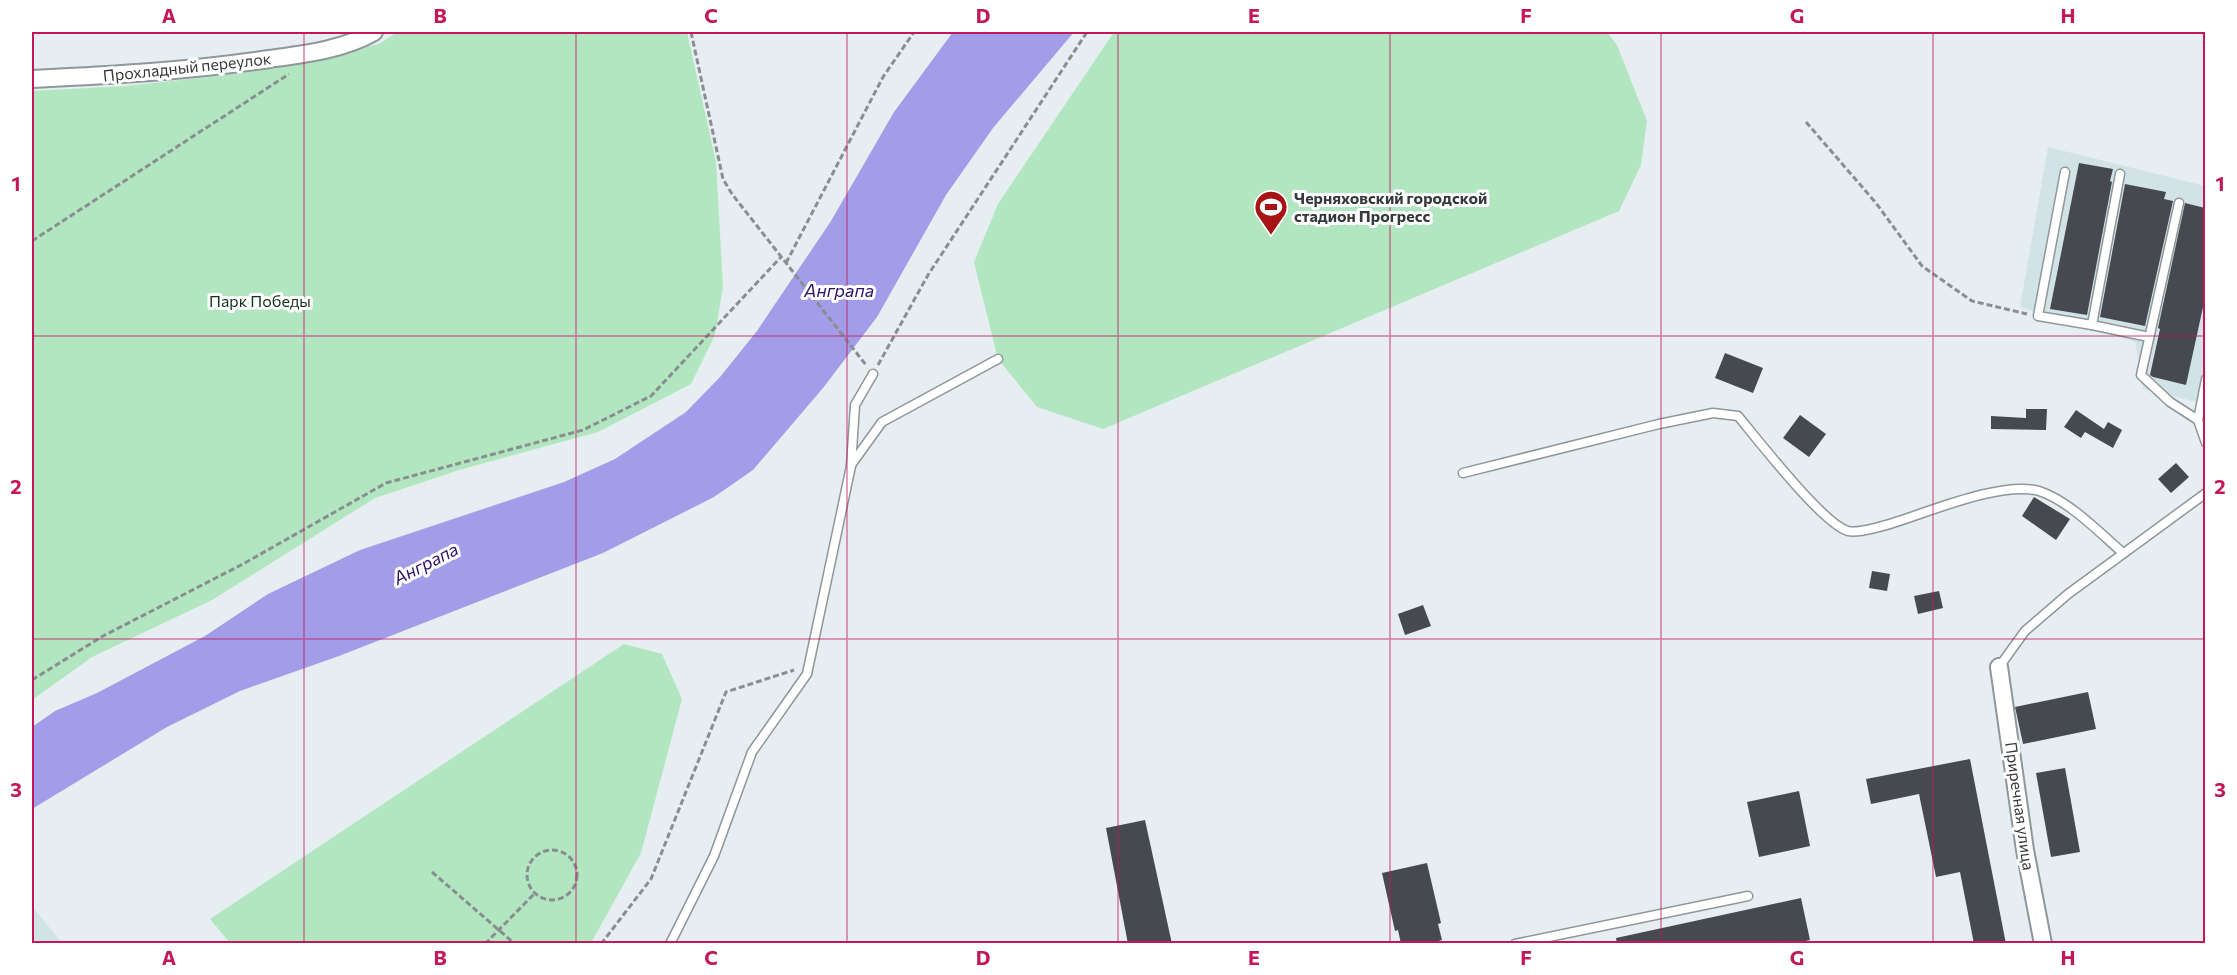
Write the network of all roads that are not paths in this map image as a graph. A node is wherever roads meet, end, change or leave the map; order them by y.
1 (374, 32) edge
2 (32, 79) edge
3 (2065, 172) dead end
4 (2120, 174) dead end
5 (2179, 203) dead end
6 (2092, 325) junction
7 (2149, 337) junction
8 (998, 359) dead end
9 (873, 374) road end
10 (2205, 379) edge
11 (2198, 420) junction
12 (2205, 443) edge
13 (851, 466) junction
14 (1463, 473) dead end
15 (2205, 493) edge
16 (2123, 553) junction
17 (1999, 668) joint
18 (1748, 896) dead end
19 (669, 944) edge
20 (1515, 944) edge
21 (2043, 944) edge

1 - 2 street, Прохладный переулок
3 - 6 lane
4 - 6 lane
5 - 7 lane
6 - 7 lane
7 - 11 lane
8 - 13 lane
9 - 13 lane
10 - 11 lane
11 - 12 lane
13 - 19 lane
14 - 16 lane
15 - 16 lane
16 - 17 lane
17 - 21 street, Приречная улица
18 - 20 lane

